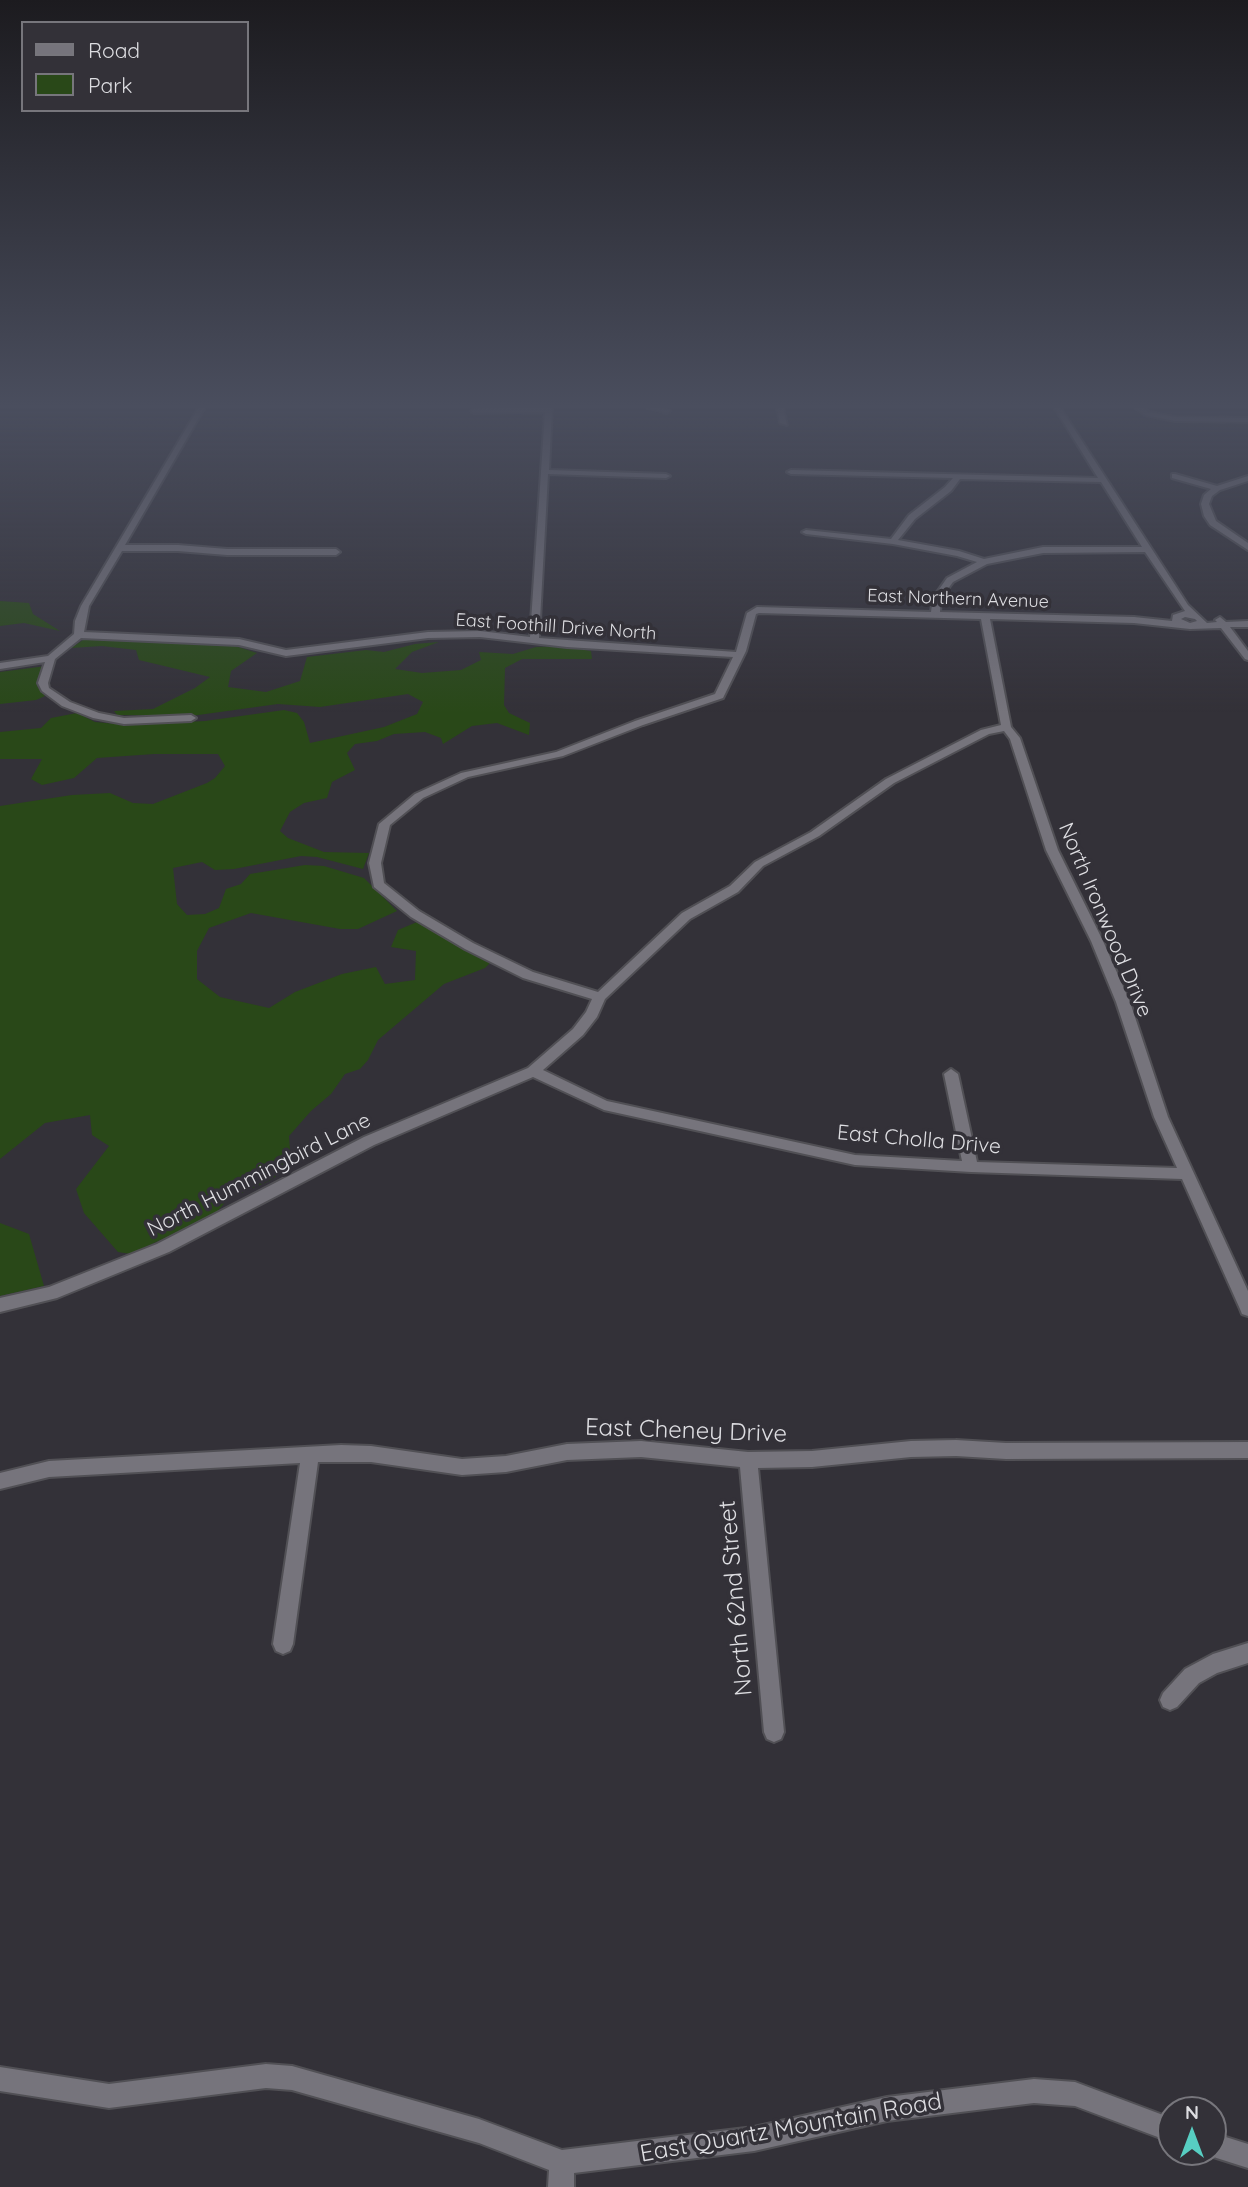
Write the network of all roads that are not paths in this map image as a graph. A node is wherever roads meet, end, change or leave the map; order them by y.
1 (143, 509) edge
2 (542, 509) edge
3 (922, 509) edge
4 (1119, 509) edge
5 (1207, 509) edge
6 (806, 533) dead end
7 (893, 542) junction
8 (1248, 547) edge
9 (120, 548) junction
10 (1144, 549) junction
11 (336, 552) dead end
12 (984, 562) junction
13 (935, 614) junction
14 (985, 616) junction
15 (1177, 617) junction
16 (1195, 621) junction
17 (1153, 622) junction
18 (1222, 622) junction
19 (1248, 622) edge
20 (79, 635) junction
21 (534, 641) junction
22 (739, 655) junction
23 (1248, 657) edge
24 (51, 658) junction
25 (0, 666) edge
26 (191, 718) dead end
27 (1006, 727) junction
28 (600, 997) junction
29 (533, 1071) junction
30 (951, 1074) dead end
31 (971, 1167) junction
32 (1188, 1174) junction
33 (0, 1305) edge
34 (1248, 1310) edge
35 (1248, 1450) edge
36 (310, 1455) junction
37 (748, 1460) junction
38 (0, 1481) edge
39 (284, 1644) dead end
40 (1248, 1653) edge
41 (1170, 1700) dead end
42 (774, 1732) dead end
43 (0, 2079) edge
44 (1157, 2125) edge
45 (1227, 2149) edge
46 (1248, 2156) edge
47 (562, 2162) junction
48 (561, 2187) edge

1 - 9 street
2 - 21 street
3 - 7 street
4 - 10 street
5 - 8 street
6 - 7 street
7 - 12 street
9 - 11 street
9 - 20 street
10 - 12 street
10 - 15 street
10 - 16 street
12 - 13 street
13 - 14 street, East Northern Avenue
13 - 22 street, East Northern Avenue
14 - 17 street, East Northern Avenue
14 - 27 street, North Ironwood Drive
15 - 16 street, East Northern Avenue
15 - 17 street, East Northern Avenue
16 - 17 street, East Northern Avenue
16 - 18 street
18 - 19 street
18 - 23 street
20 - 21 street, East Foothill Drive North
20 - 24 street
21 - 22 street, East Foothill Drive North
22 - 28 street
24 - 25 street
24 - 26 street
27 - 28 street
27 - 32 street, North Ironwood Drive
28 - 29 street, North Hummingbird Lane
29 - 31 street, East Cholla Drive
29 - 33 street, North Hummingbird Lane
30 - 31 street
31 - 32 street, East Cholla Drive
32 - 34 street, North Ironwood Drive
35 - 37 street, East Cheney Drive
36 - 37 street, East Cheney Drive
36 - 38 street, East Cheney Drive
36 - 39 street
37 - 42 street, North 62nd Street
40 - 41 street
43 - 47 street, East Quartz Mountain Road
44 - 47 street, East Quartz Mountain Road
45 - 46 street
47 - 48 street

